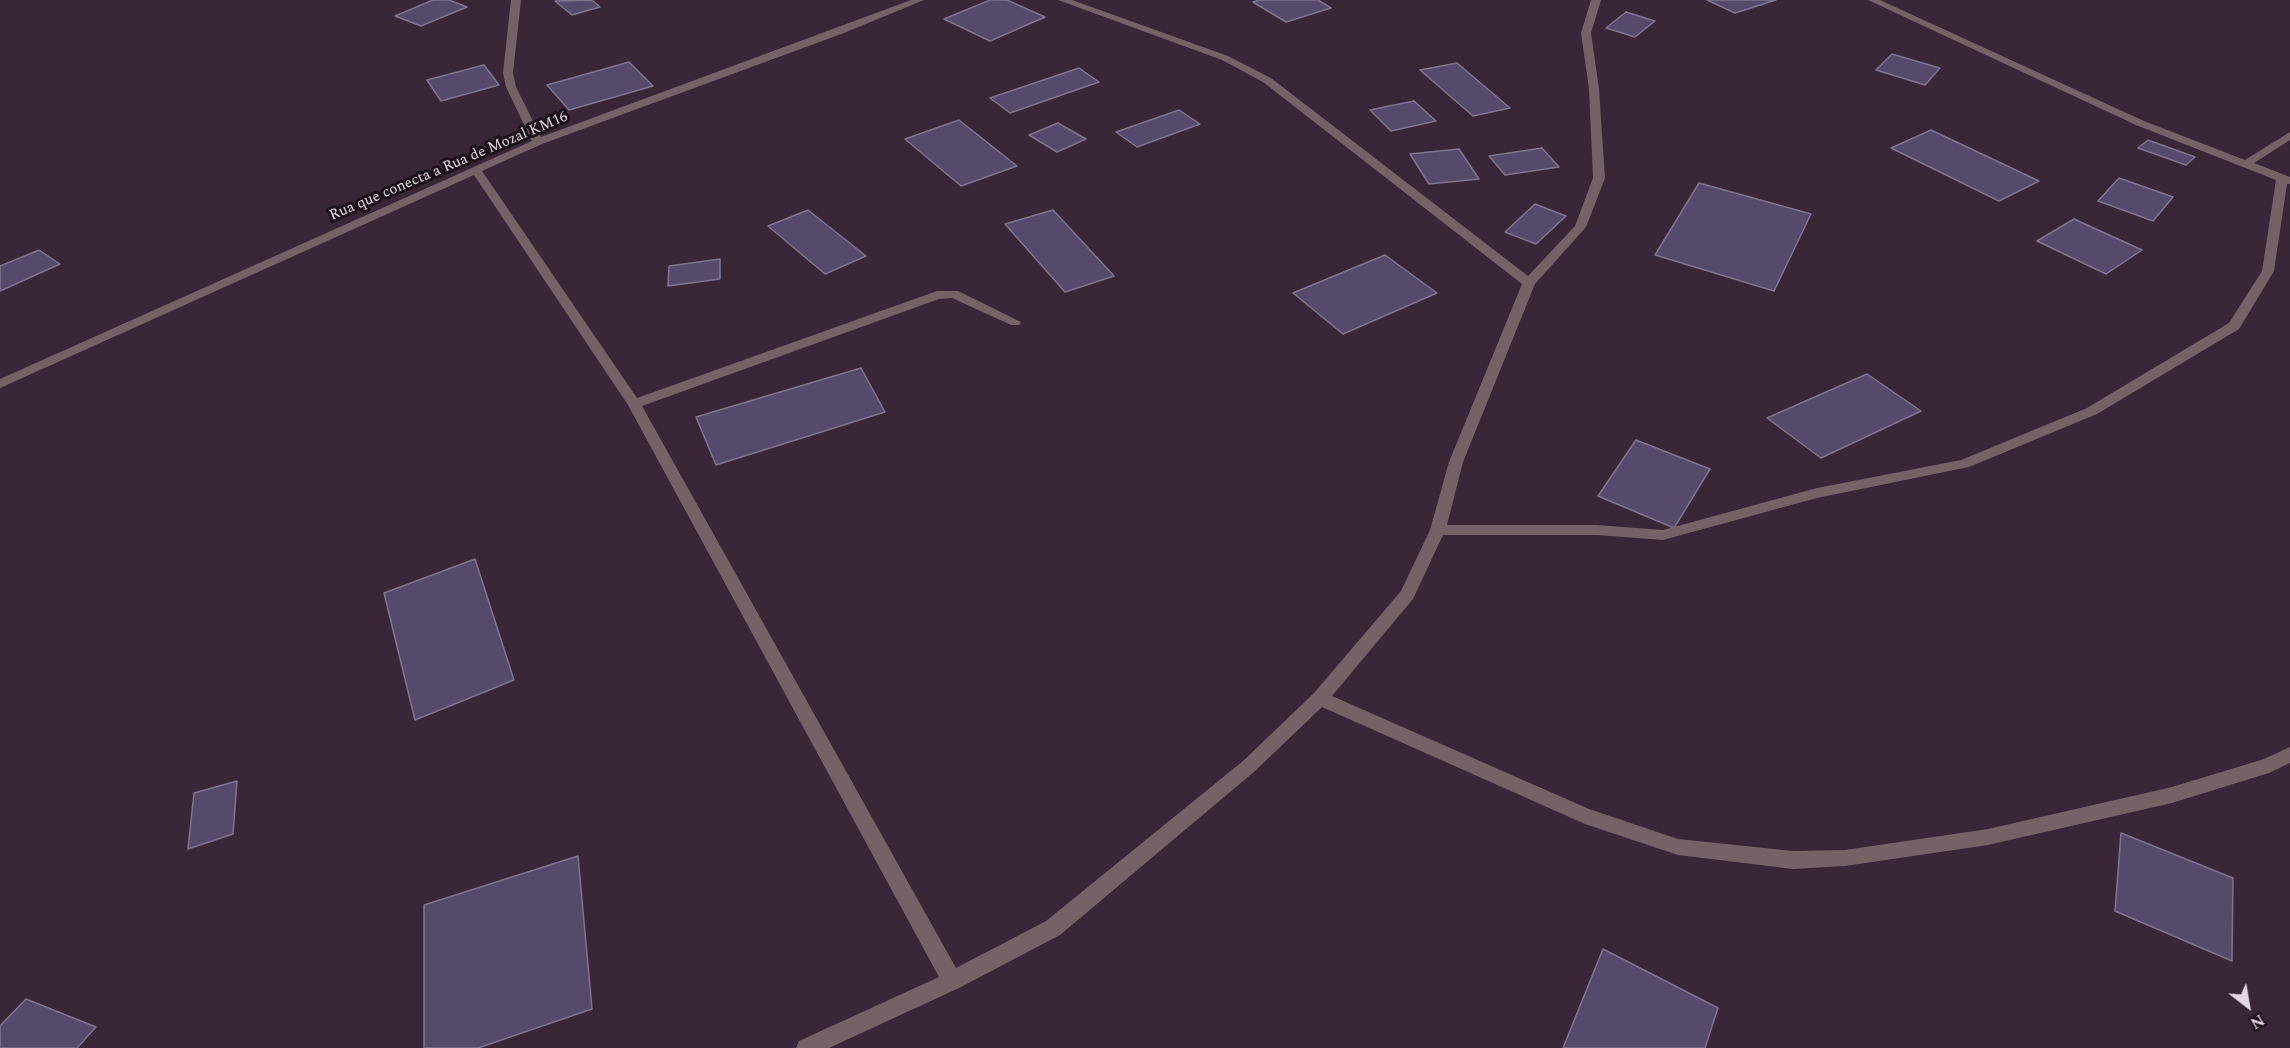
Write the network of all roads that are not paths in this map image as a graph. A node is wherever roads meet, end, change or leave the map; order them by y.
1 (516, 0) edge
2 (919, 0) edge
3 (1063, 0) edge
4 (1596, 0) edge
5 (1873, 0) edge
6 (2290, 135) edge
7 (538, 142) junction
8 (2244, 165) junction
9 (475, 169) junction
10 (2286, 180) edge
11 (1529, 283) junction
12 (1015, 322) dead end
13 (0, 384) edge
14 (634, 404) junction
15 (1438, 530) junction
16 (1320, 698) junction
17 (2290, 754) edge
18 (952, 981) junction
19 (806, 1048) edge

1 - 7 street
2 - 7 street, Rua que conecta a Rua de Mozal KM16
3 - 11 street
4 - 11 street
5 - 8 street
6 - 8 street
7 - 9 street, Rua que conecta a Rua de Mozal KM16
8 - 10 street
9 - 13 street, Rua que conecta a Rua de Mozal KM16
9 - 14 street
10 - 15 street
11 - 15 street
12 - 14 street
14 - 18 street
15 - 16 street
16 - 17 street
16 - 18 street
18 - 19 street

